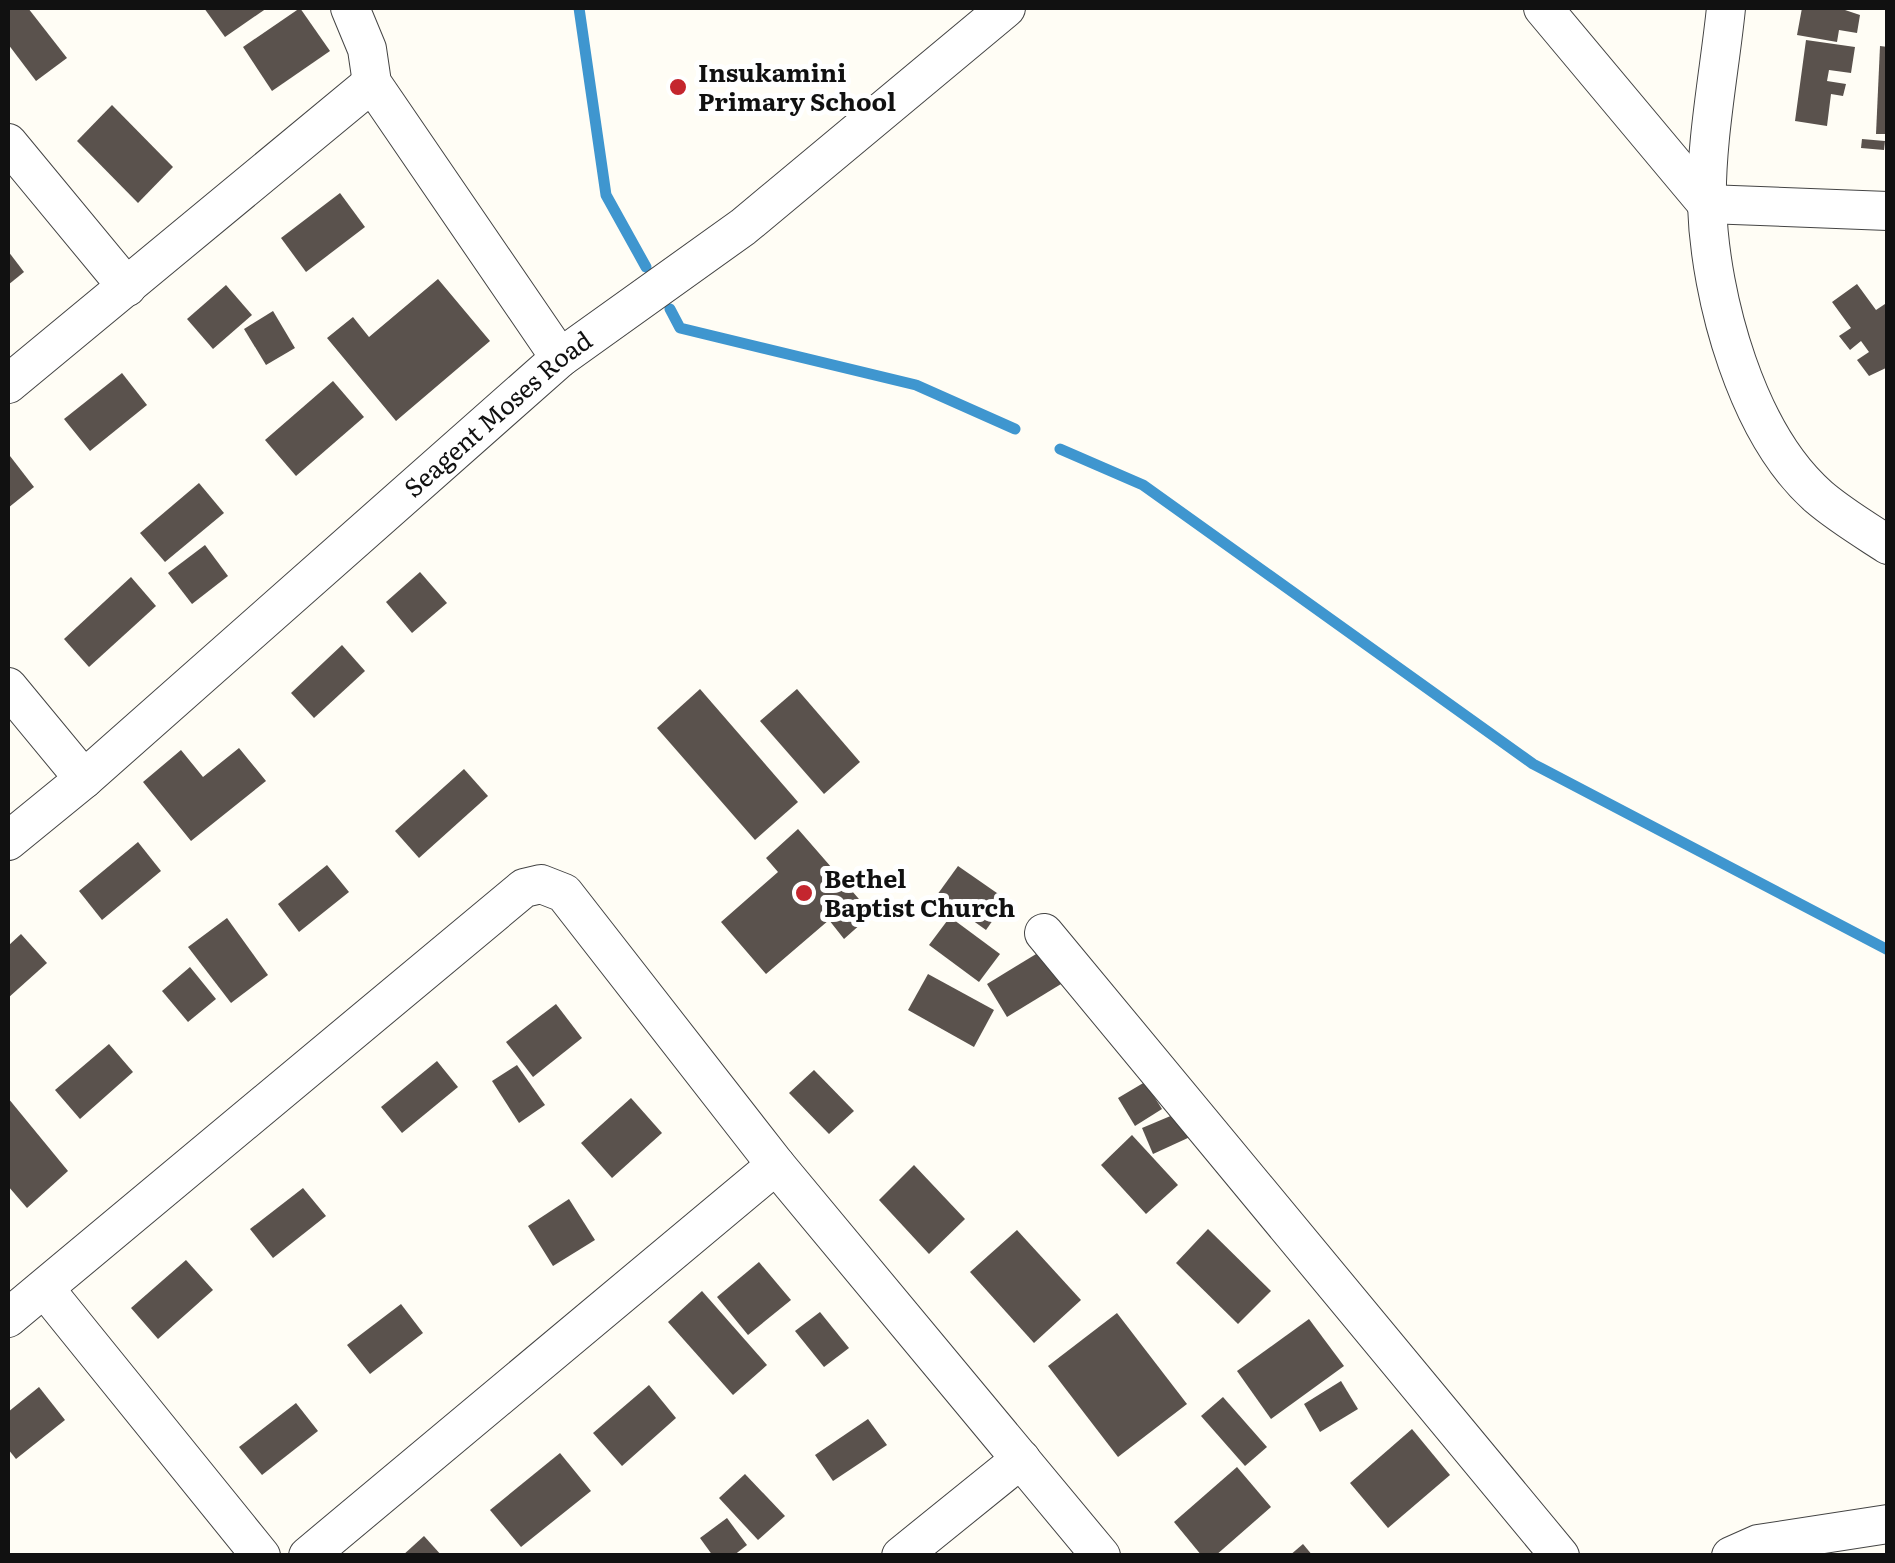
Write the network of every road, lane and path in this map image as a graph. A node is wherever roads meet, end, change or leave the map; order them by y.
1 (350, 8) edge
2 (1006, 8) edge
3 (1543, 8) edge
4 (1726, 8) edge
5 (372, 83) junction
6 (8, 144) edge
7 (1707, 204) junction
8 (1888, 211) edge
9 (127, 287) junction
10 (560, 358) junction
11 (8, 384) edge
12 (1888, 546) edge
13 (8, 687) edge
14 (84, 779) junction
15 (8, 842) edge
16 (1044, 933) dead end
17 (776, 1165) junction
18 (44, 1289) junction
19 (8, 1318) edge
20 (1022, 1459) junction
21 (1888, 1524) edge
22 (261, 1556) edge
23 (308, 1556) edge
24 (901, 1556) edge
25 (1101, 1556) edge
26 (1560, 1556) edge
27 (1731, 1556) edge

1 - 5 street
2 - 10 street, Seagent Moses Road
3 - 7 street
4 - 7 street
5 - 9 street
5 - 10 street
6 - 9 street
7 - 8 street
7 - 12 street
9 - 11 street
10 - 14 street, Seagent Moses Road
13 - 14 street
14 - 15 street, Seagent Moses Road
16 - 26 street
17 - 18 street
17 - 20 street
17 - 23 street
18 - 19 street
18 - 22 street
20 - 24 street
20 - 25 street
21 - 27 street

